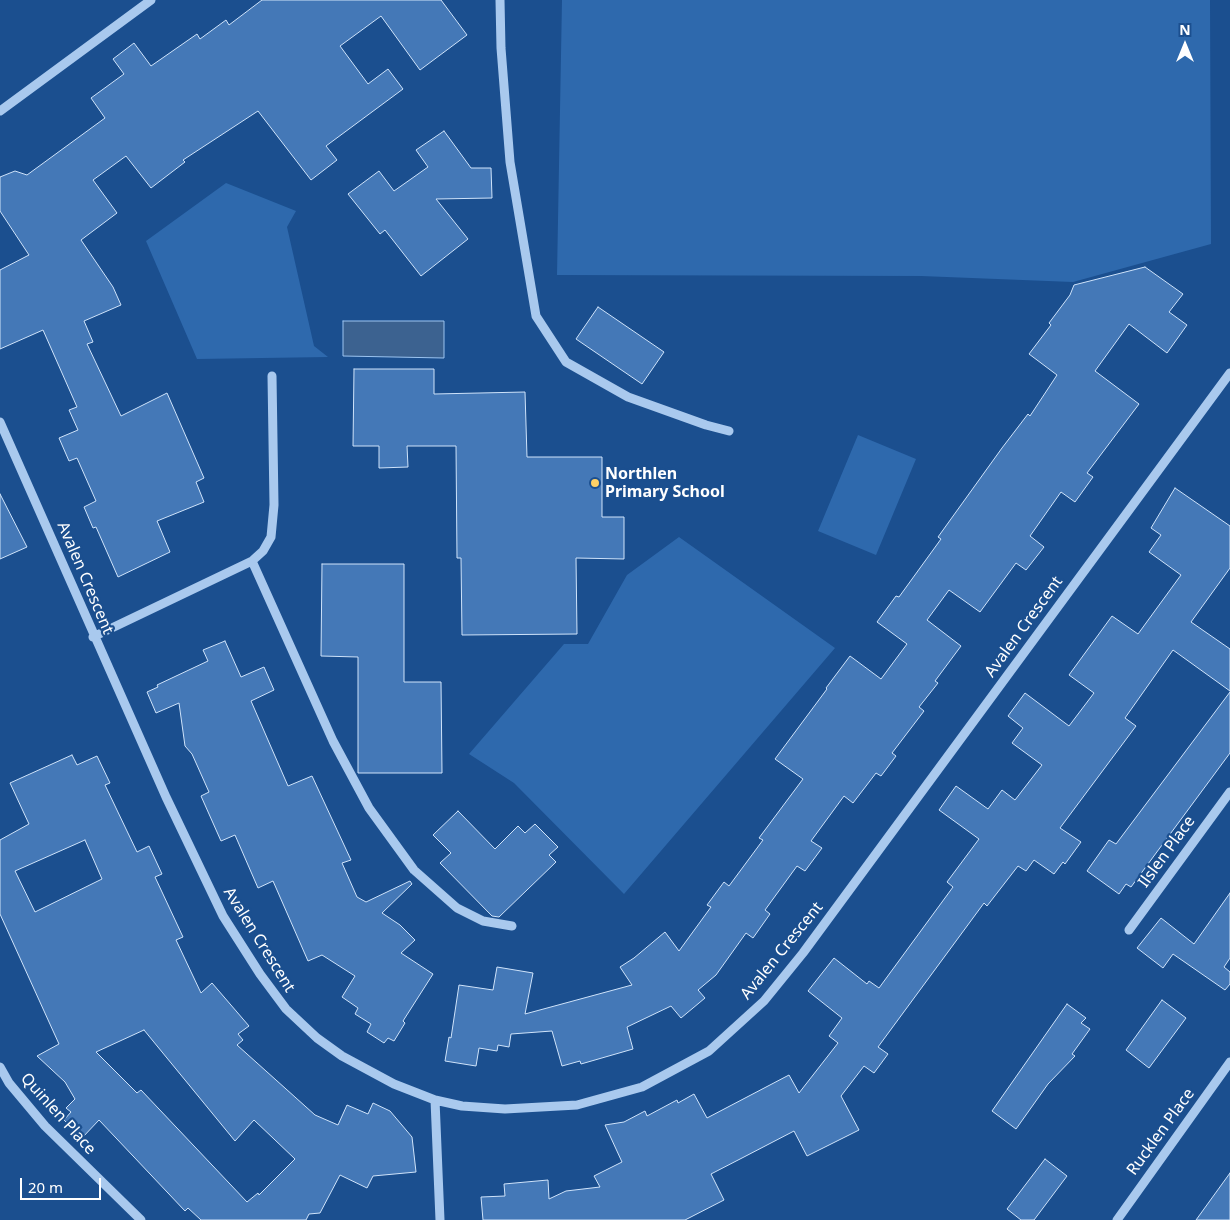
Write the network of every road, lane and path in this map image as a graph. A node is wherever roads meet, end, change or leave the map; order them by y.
1 (151, 0) edge
2 (500, 0) edge
3 (0, 111) edge
4 (1230, 373) edge
5 (272, 376) dead end
6 (0, 422) edge
7 (729, 431) dead end
8 (252, 560) junction
9 (93, 637) junction
10 (1230, 792) edge
11 (512, 926) dead end
12 (1129, 930) dead end
13 (1230, 1062) edge
14 (0, 1067) edge
15 (435, 1100) junction
16 (141, 1220) edge
17 (440, 1220) edge
18 (1117, 1220) edge

1 - 3 street
2 - 7 street
4 - 15 street, Avalen Crescent
5 - 8 street
6 - 9 street, Avalen Crescent
8 - 9 street
8 - 11 street
9 - 15 street, Avalen Crescent
10 - 12 street, Ilslen Place
13 - 18 street, Rucklen Place
14 - 16 street, Quinlen Place
15 - 17 street

